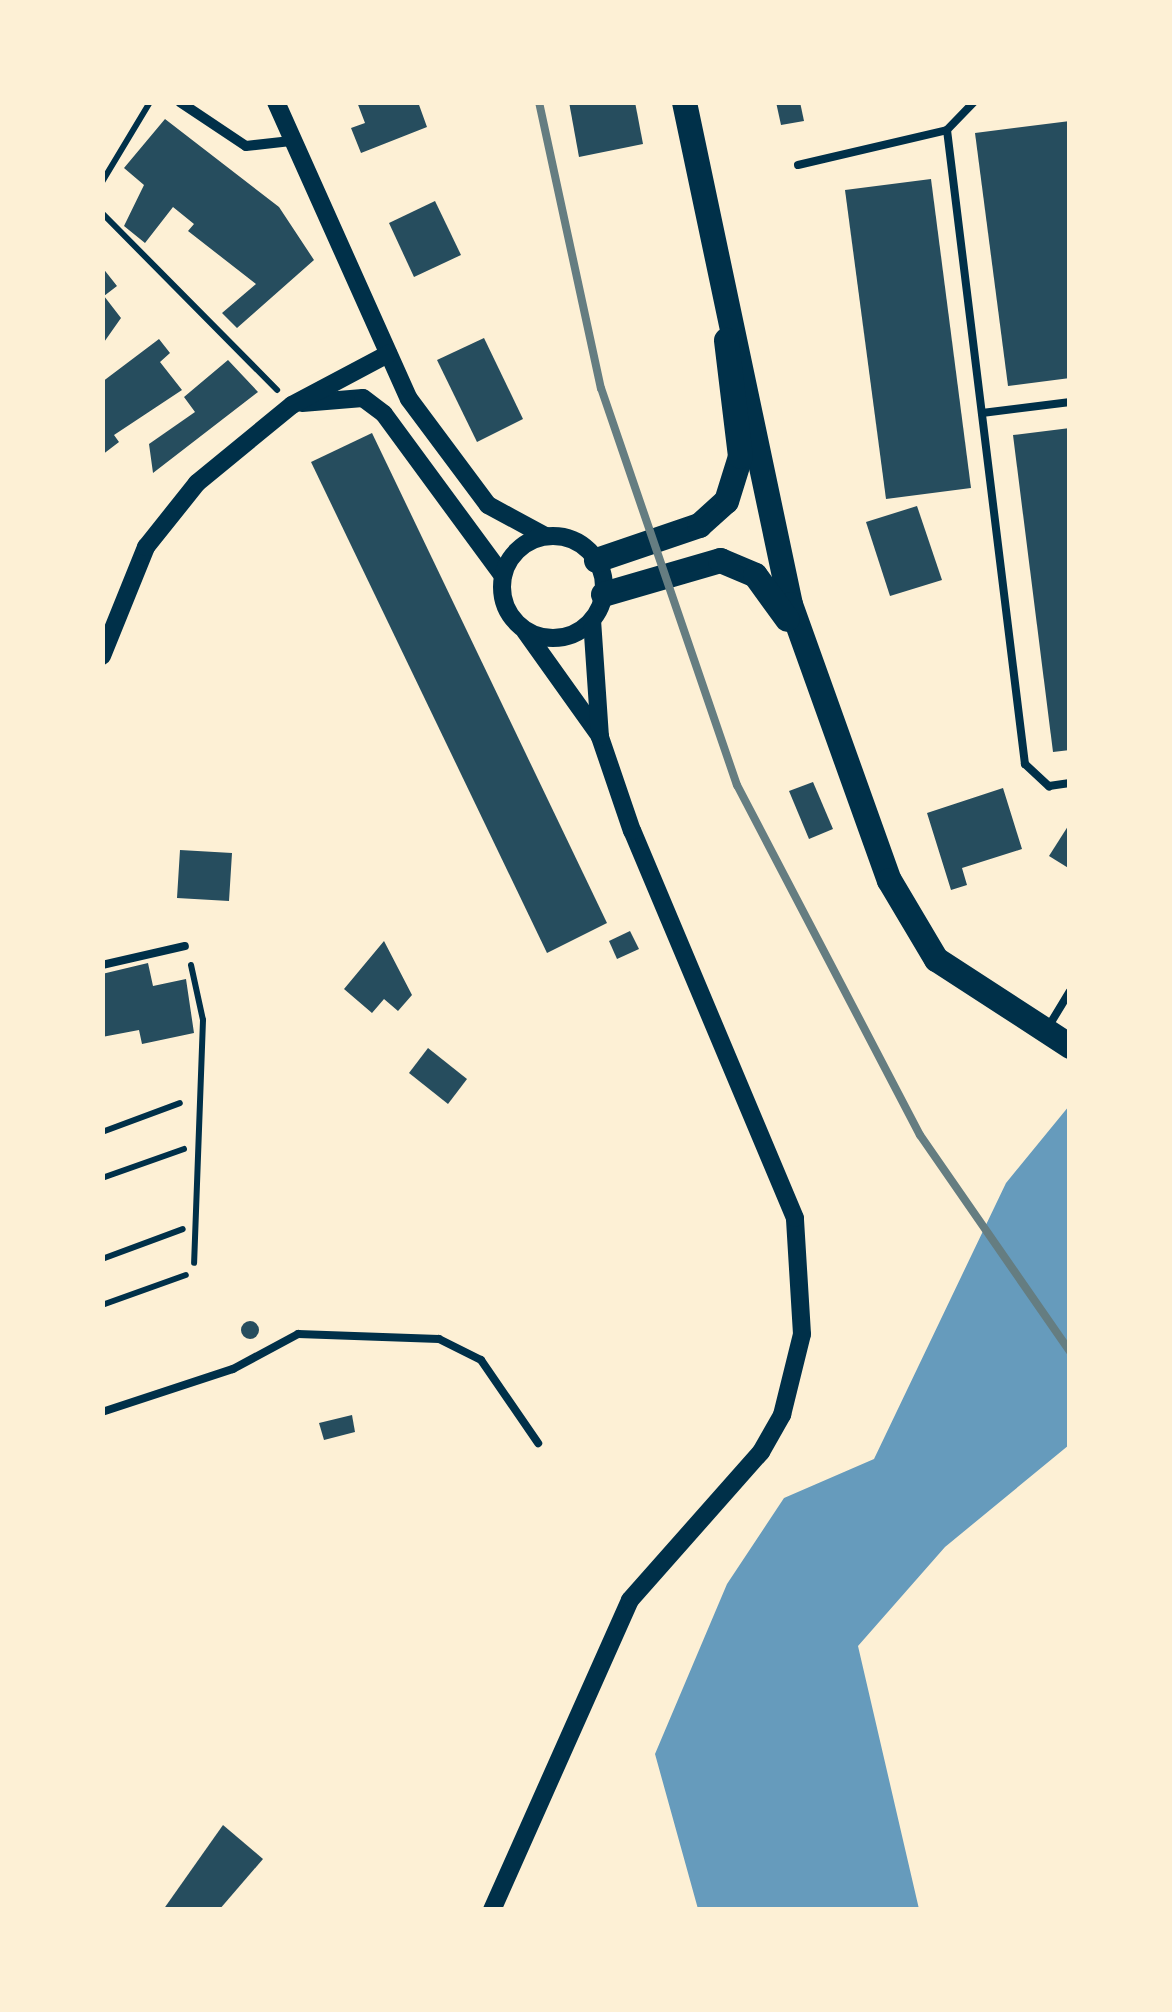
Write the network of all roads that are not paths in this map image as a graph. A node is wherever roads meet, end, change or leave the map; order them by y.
1 (180, 102) edge
2 (276, 102) edge
3 (684, 102) edge
4 (974, 102) edge
5 (947, 130) junction
6 (291, 141) junction
7 (798, 165) dead end
8 (725, 305) junction
9 (388, 354) junction
10 (1070, 402) edge
11 (292, 405) junction
12 (982, 413) junction
13 (544, 536) junction
14 (606, 557) junction
15 (503, 576) junction
16 (603, 594) junction
17 (592, 620) junction
18 (524, 630) junction
19 (801, 646) junction
20 (102, 656) edge
21 (600, 737) junction
22 (1070, 783) edge
23 (185, 946) road end
24 (102, 965) edge
25 (1070, 991) edge
26 (1060, 1041) edge
27 (102, 1412) edge
28 (538, 1443) dead end
29 (492, 1910) edge

1 - 6 street
2 - 6 street
3 - 8 main road
4 - 5 lane
5 - 7 lane
5 - 12 lane
6 - 9 street
8 - 14 main road
8 - 19 main road
9 - 11 street
9 - 13 street
10 - 12 lane
11 - 15 street
11 - 20 street
12 - 22 lane
13 - 14 street
13 - 15 street
14 - 16 street
15 - 18 street
16 - 17 street
16 - 19 main road
17 - 18 street
17 - 21 street
18 - 21 street
19 - 26 main road
21 - 29 street
23 - 24 lane
25 - 26 lane
27 - 28 lane

